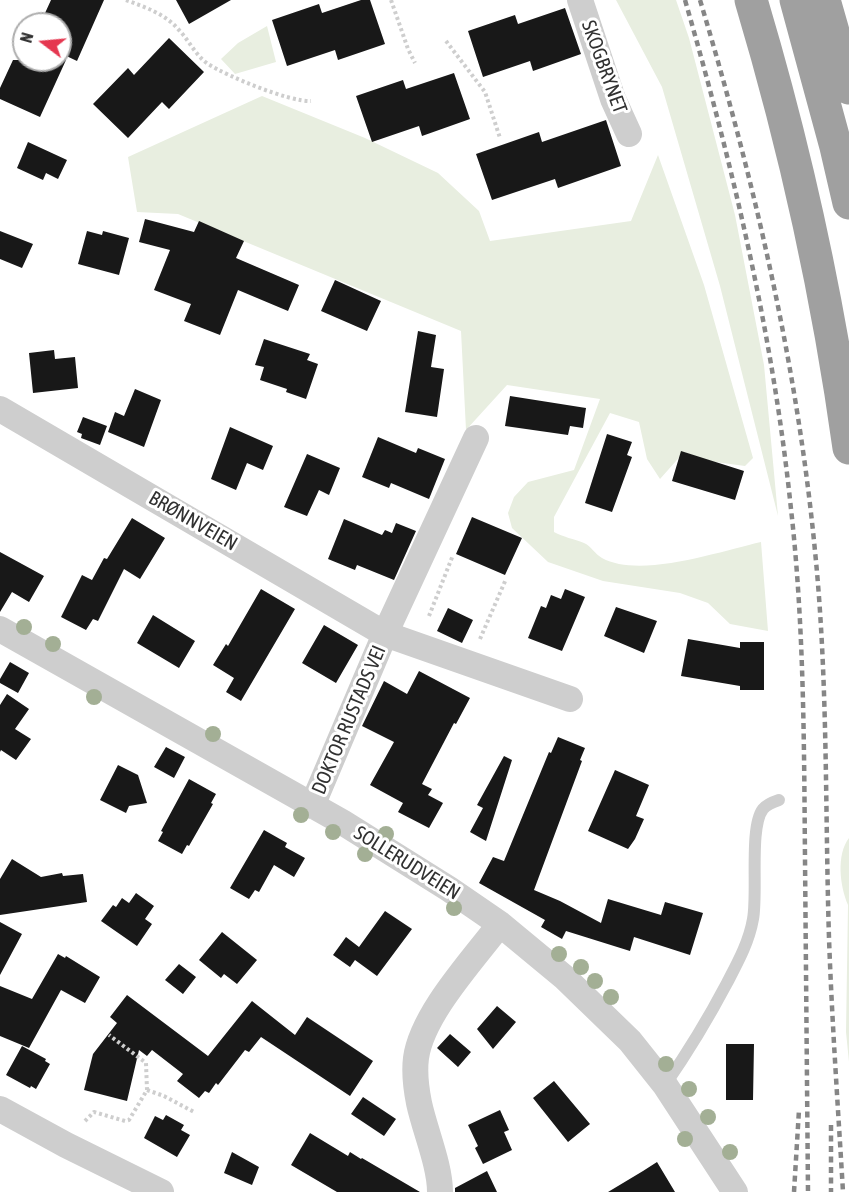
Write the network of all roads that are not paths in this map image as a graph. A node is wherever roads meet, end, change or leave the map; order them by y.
1 (580, 0) edge
2 (751, 0) edge
3 (796, 0) edge
4 (824, 0) edge
5 (849, 88) edge
6 (629, 134) dead end
7 (849, 203) edge
8 (0, 409) edge
9 (477, 438) dead end
10 (849, 448) edge
11 (0, 629) edge
12 (385, 634) junction
13 (570, 699) dead end
14 (779, 800) dead end
15 (312, 806) junction
16 (500, 924) junction
17 (664, 1085) junction
18 (0, 1109) edge
19 (161, 1192) edge
20 (440, 1192) edge
21 (735, 1192) edge

1 - 6 street, SKOGBRYNET
2 - 10 highway
3 - 7 highway
4 - 5 highway
8 - 12 street, BRØNNVEIEN
9 - 12 street
11 - 15 street, SOLLERUDVEIEN
12 - 13 street, BRØNNVEIEN
12 - 15 street, DOKTOR RUSTADS VEI
14 - 17 lane
15 - 16 street, SOLLERUDVEIEN
16 - 17 street, SOLLERUDVEIEN
16 - 20 street
17 - 21 street, SOLLERUDVEIEN
18 - 19 street

